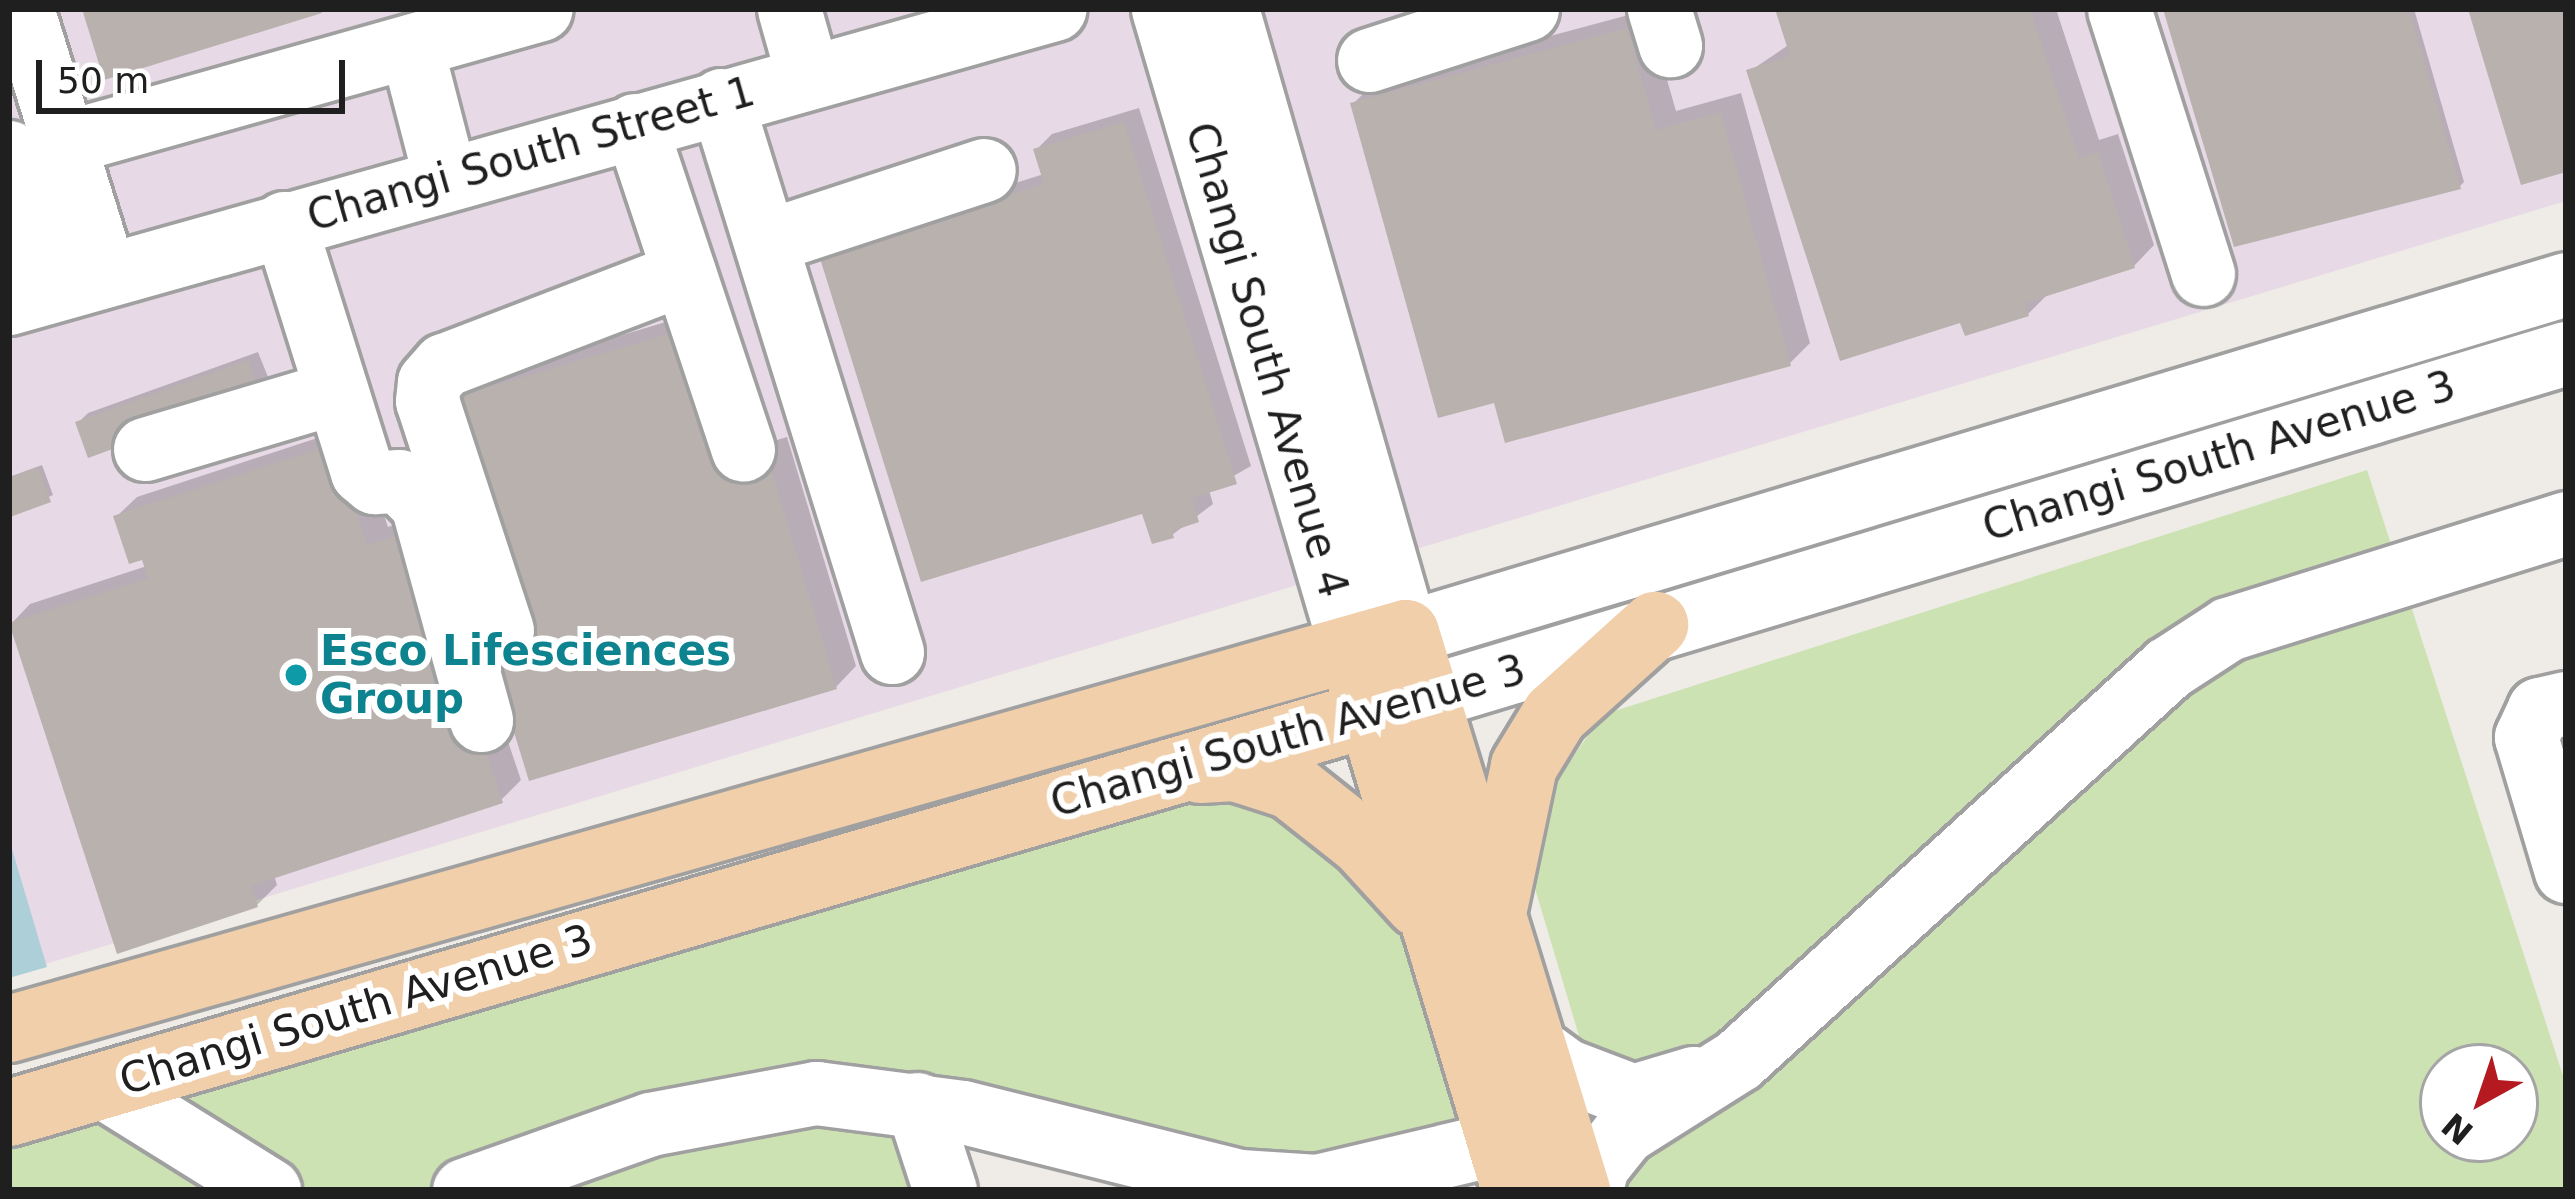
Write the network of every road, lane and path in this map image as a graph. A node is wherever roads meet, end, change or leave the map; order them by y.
1 (22, 9) edge
2 (541, 9) edge
3 (789, 9) edge
4 (1054, 9) edge
5 (1163, 9) edge
6 (1227, 9) edge
7 (1527, 9) edge
8 (2119, 9) edge
9 (411, 46) junction
10 (1369, 60) dead end
11 (808, 76) junction
12 (722, 100) junction
13 (635, 125) junction
14 (984, 170) dead end
15 (26, 172) edge
16 (445, 177) junction
17 (284, 223) junction
18 (768, 241) junction
19 (684, 273) junction
20 (2203, 274) dead end
21 (2566, 284) edge
22 (54, 289) edge
23 (2566, 353) edge
24 (336, 392) junction
25 (145, 449) dead end
26 (743, 450) dead end
27 (2566, 523) edge
28 (1655, 626) junction
29 (502, 630) dead end
30 (1378, 640) junction
31 (892, 652) dead end
32 (2566, 703) edge
33 (1397, 705) junction
34 (481, 720) dead end
35 (1165, 771) junction
36 (2566, 871) edge
37 (1461, 917) junction
38 (9, 1029) edge
39 (1535, 1048) junction
40 (1721, 1070) junction
41 (103, 1085) junction
42 (917, 1104) junction
43 (9, 1113) edge
44 (1522, 1147) edge
45 (268, 1190) edge
46 (464, 1190) edge
47 (945, 1190) edge
48 (1577, 1190) edge
49 (1591, 1190) edge

1 - 15 street
2 - 9 street
3 - 11 street
4 - 11 street, Changi South Street 1
5 - 30 street, Changi South Avenue 4
6 - 30 street, Changi South Avenue 4
7 - 10 street
8 - 20 street
9 - 15 street
9 - 16 street
11 - 12 street, Changi South Street 1
12 - 13 street, Changi South Street 1
12 - 18 street
13 - 16 street, Changi South Street 1
13 - 19 street
14 - 18 street
15 - 22 street
16 - 17 street, Changi South Street 1
17 - 22 street, Changi South Street 1
17 - 24 street
18 - 31 street
19 - 26 street
19 - 29 street
21 - 30 street, Changi South Avenue 3
23 - 28 street, Changi South Avenue 3
24 - 25 street
24 - 34 street
27 - 40 street
28 - 33 street, Changi South Avenue 3
28 - 37 main road
30 - 33 main road, Changi South Avenue 4
30 - 38 main road, Changi South Avenue 3
32 - 36 street
33 - 35 main road, Changi South Avenue 3
33 - 37 main road, Changi South Avenue 4
35 - 37 main road
35 - 41 main road, Changi South Avenue 3
37 - 39 main road
37 - 44 main road
39 - 40 street
39 - 44 main road
40 - 49 street
41 - 43 main road, Changi South Avenue 3
41 - 45 street
42 - 44 street
42 - 46 street
42 - 47 street
44 - 48 main road

